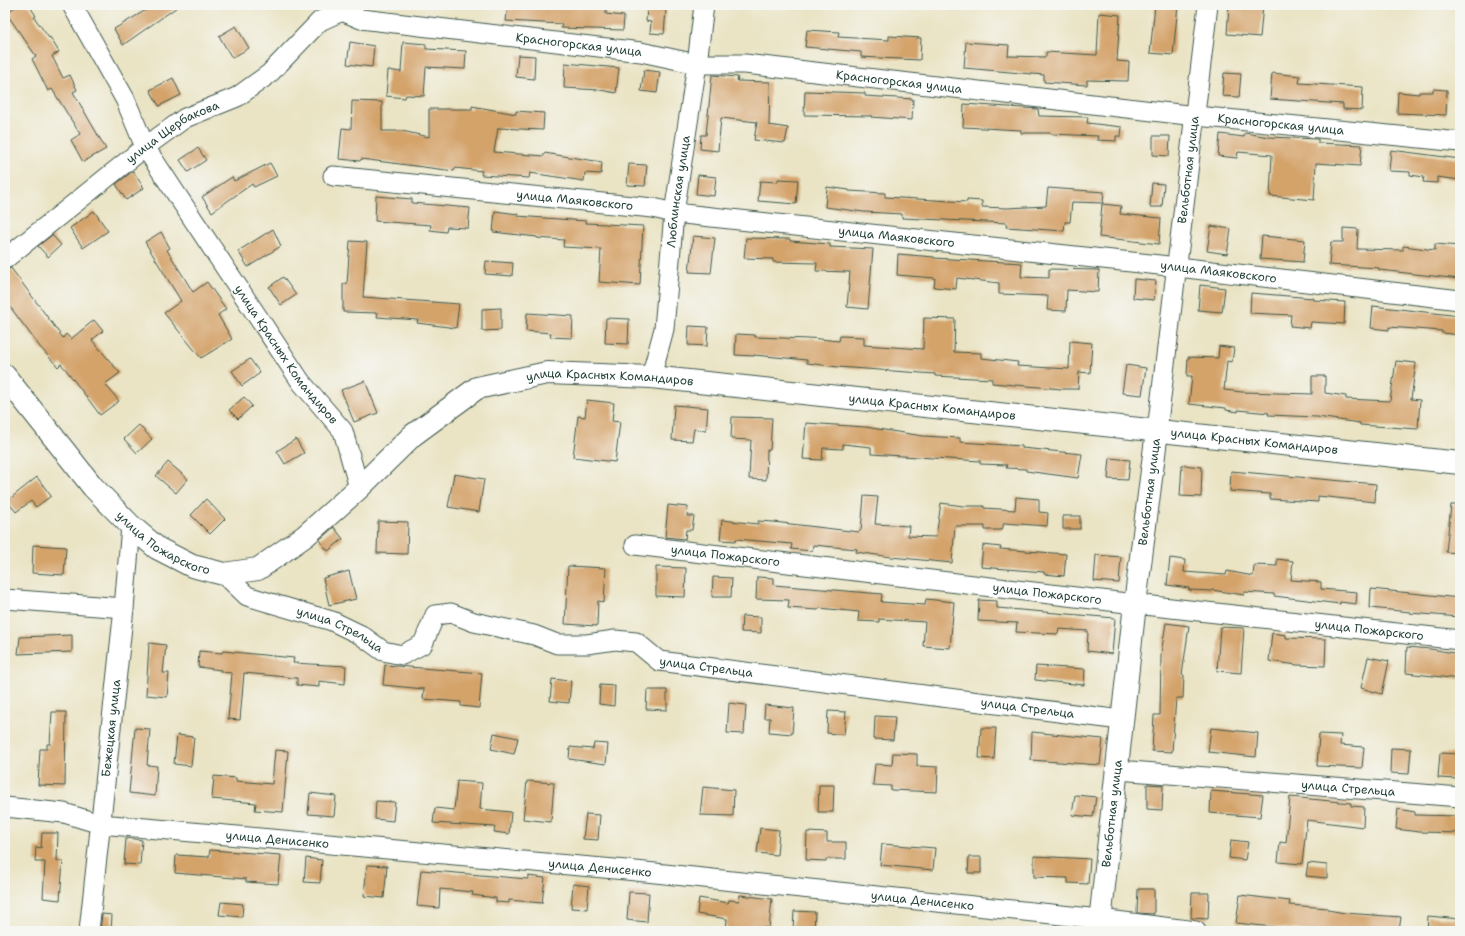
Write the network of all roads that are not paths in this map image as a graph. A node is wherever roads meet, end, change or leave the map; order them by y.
1 (72, 5) edge
2 (704, 5) edge
3 (1208, 5) edge
4 (341, 8) edge
5 (697, 64) junction
6 (1196, 116) junction
7 (1460, 142) edge
8 (145, 147) junction
9 (333, 176) dead end
10 (674, 213) junction
11 (5, 259) edge
12 (1178, 267) junction
13 (1460, 300) edge
14 (5, 376) edge
15 (651, 377) junction
16 (1157, 432) junction
17 (1460, 463) edge
18 (359, 488) junction
19 (131, 526) junction
20 (635, 545) dead end
21 (224, 574) junction
22 (5, 598) edge
23 (1135, 604) junction
24 (124, 608) junction
25 (1460, 640) edge
26 (1122, 720) junction
27 (1118, 770) junction
28 (1460, 797) edge
29 (5, 807) edge
30 (100, 824) junction
31 (1099, 925) edge
32 (89, 931) edge
33 (1196, 931) edge

1 - 8 street, улица Красных Командиров
2 - 5 street, Люблинская улица
3 - 6 street, Вельботная улица
4 - 5 street, Красногорская улица
4 - 8 street, улица Щербакова
5 - 6 street, Красногорская улица
5 - 10 street, Люблинская улица
6 - 7 street, Красногорская улица
6 - 12 street, Вельботная улица
8 - 11 street, улица Щербакова
8 - 18 street, улица Красных Командиров
9 - 10 street, улица Маяковского
10 - 12 street, улица Маяковского
10 - 15 street, Люблинская улица
12 - 13 street, улица Маяковского
12 - 16 street, Вельботная улица
14 - 19 street, улица Пожарского
15 - 16 street, улица Красных Командиров
15 - 18 street, улица Красных Командиров
16 - 17 street, улица Красных Командиров
16 - 23 street, Вельботная улица
18 - 21 street, улица Пожарского
19 - 21 street, улица Пожарского
19 - 24 street, Бежецкая улица
20 - 23 street, улица Пожарского
21 - 26 street, улица Стрельца
22 - 24 street
23 - 25 street, улица Пожарского
23 - 26 street, Вельботная улица
24 - 30 street, Бежецкая улица
26 - 27 street, Вельботная улица
27 - 28 street, улица Стрельца
27 - 31 street, Вельботная улица
29 - 30 street, улица Денисенко
30 - 31 street, улица Денисенко
30 - 32 street, Бежецкая улица
31 - 33 street, улица Денисенко

